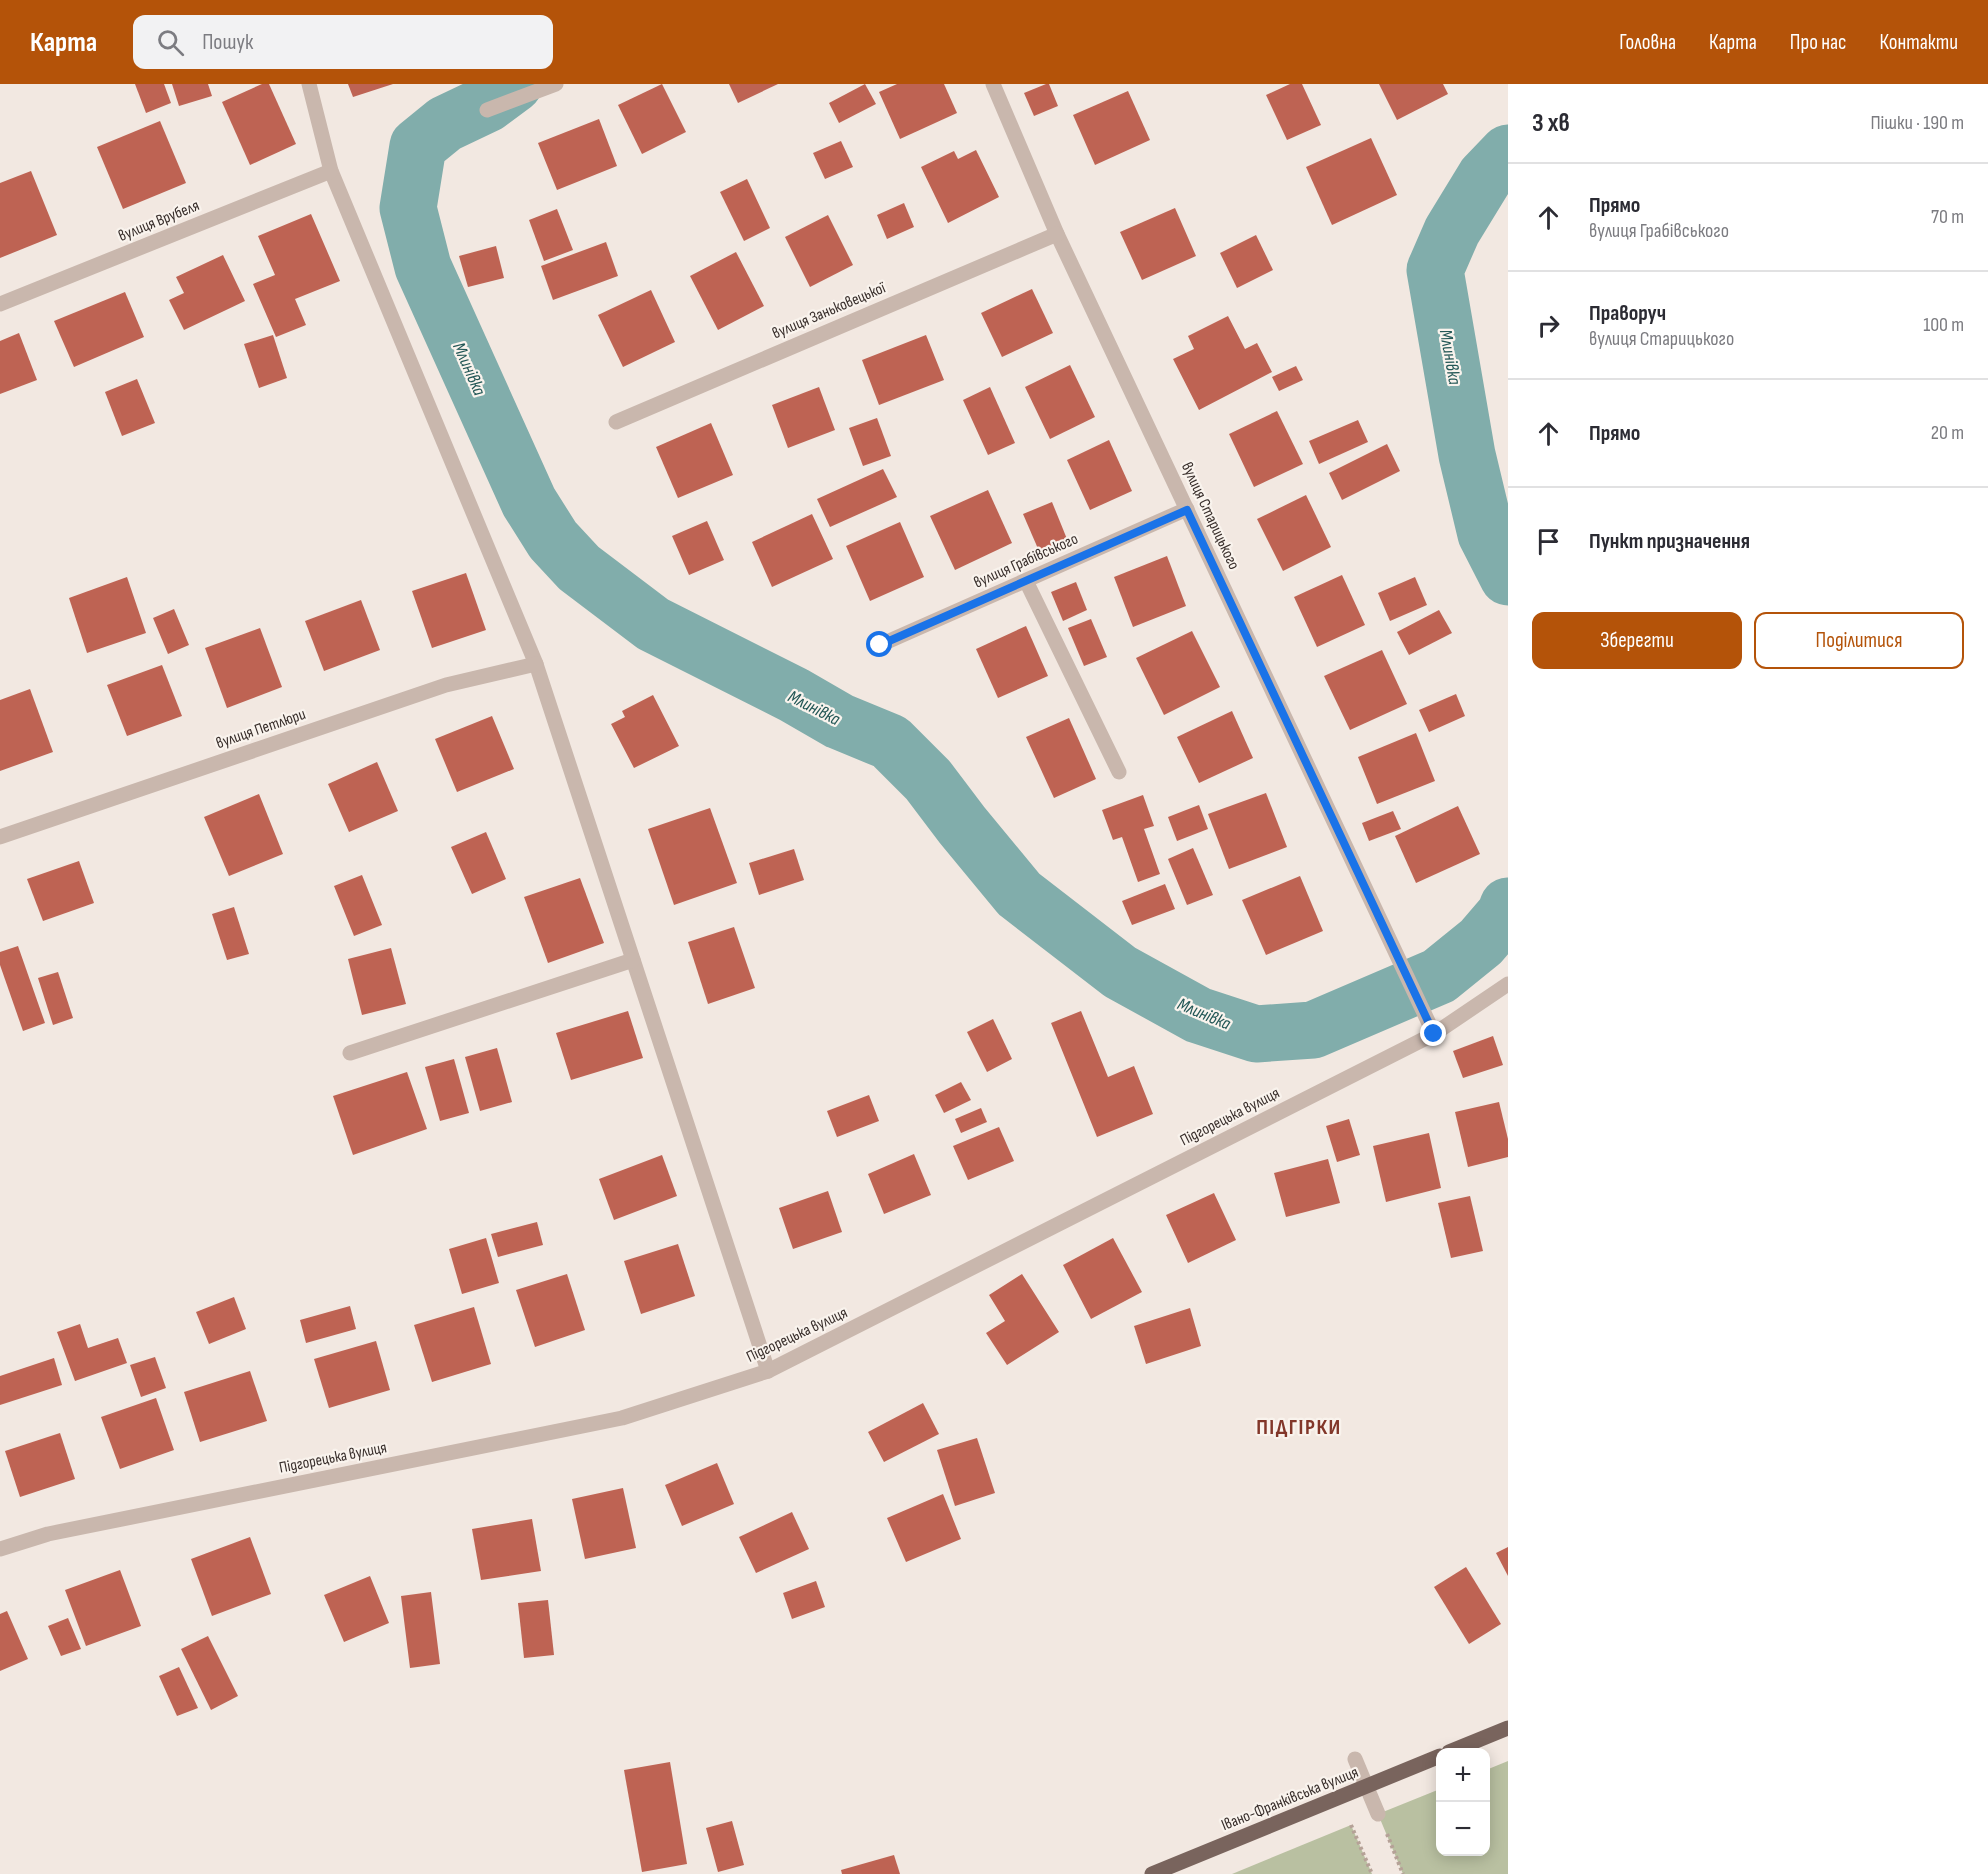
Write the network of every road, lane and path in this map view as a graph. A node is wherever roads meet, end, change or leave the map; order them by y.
1 (309, 84) edge
2 (556, 84) edge
3 (993, 84) edge
4 (487, 110) dead end
5 (331, 171) junction
6 (1057, 234) junction
7 (0, 304) edge
8 (616, 422) dead end
9 (1187, 510) junction
10 (1026, 581) junction
11 (880, 645) dead end
12 (536, 664) junction
13 (1119, 772) dead end
14 (0, 837) edge
15 (633, 960) junction
16 (1508, 984) edge
17 (1434, 1034) junction
18 (350, 1053) dead end
19 (768, 1371) junction
20 (0, 1549) edge
21 (1508, 1728) edge
22 (1459, 1748) edge
23 (1436, 1758) edge
24 (1355, 1759) dead end
25 (1367, 1786) junction
26 (1378, 1814) joint
27 (1351, 1825) dead end
28 (1152, 1874) edge
29 (1371, 1874) edge
30 (1403, 1874) edge

1 - 5 street
2 - 4 street
3 - 6 street, вулиця Старицького
5 - 7 street, вулиця Врубеля
5 - 12 street
6 - 8 street, вулиця Заньковецької
6 - 9 street, вулиця Старицького
9 - 10 street, вулиця Грабівського
9 - 17 street, вулиця Старицького
10 - 11 street, вулиця Грабівського
10 - 13 street
12 - 14 street, вулиця Петлюри
12 - 15 street
15 - 18 street
15 - 19 street
16 - 17 street, Підгорецька вулиця
17 - 19 street, Підгорецька вулиця
19 - 20 street, Підгорецька вулиця
21 - 22 main road
23 - 25 main road, Івано-Франківська вулиця
24 - 25 street
25 - 26 street
25 - 28 main road, Івано-Франківська вулиця
26 - 30 path
27 - 29 path

